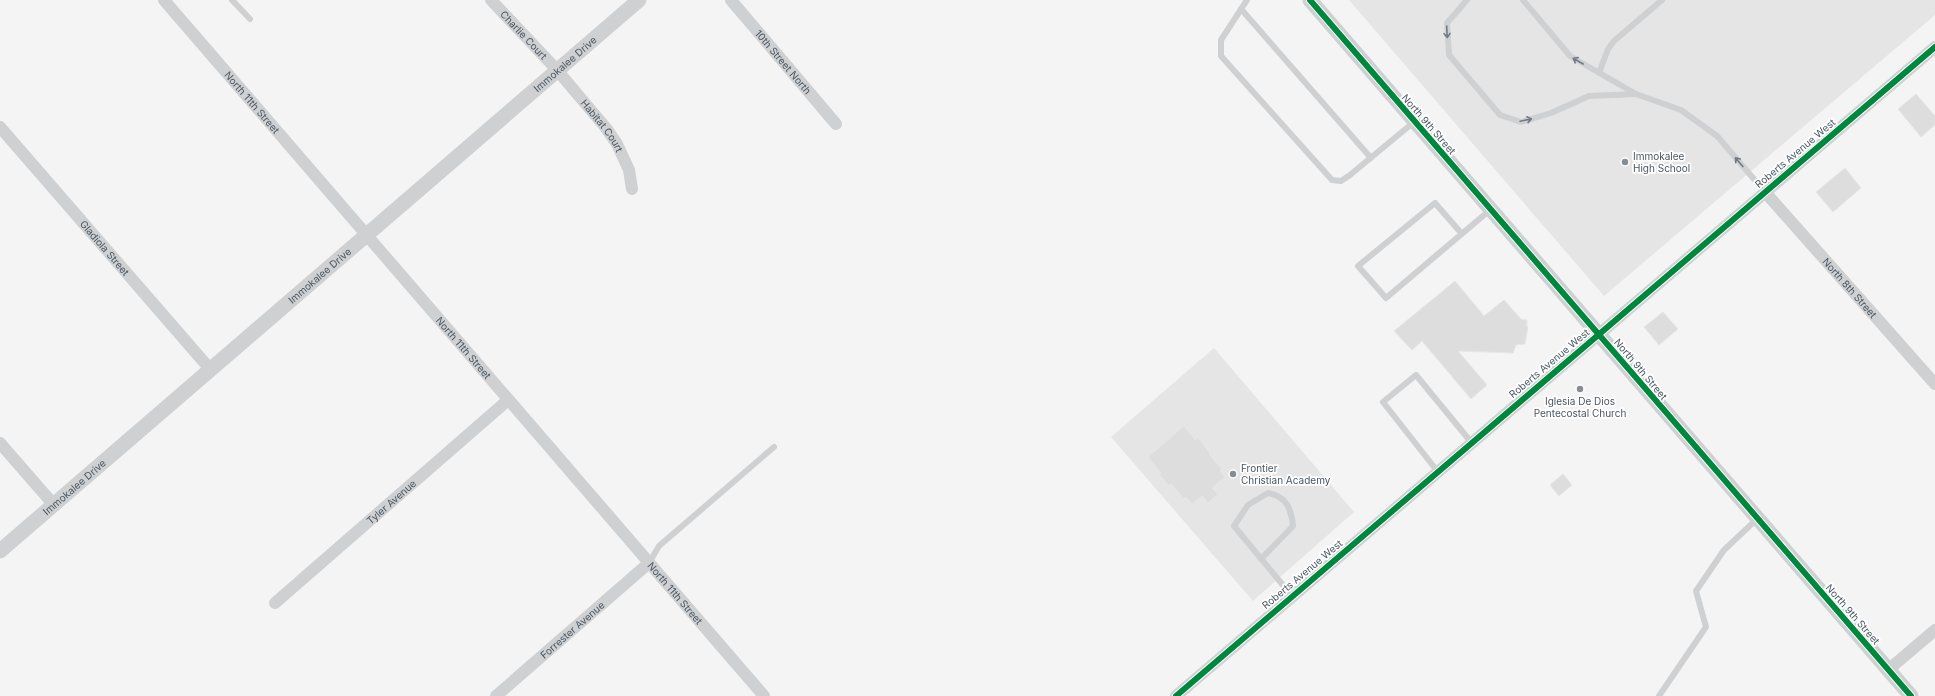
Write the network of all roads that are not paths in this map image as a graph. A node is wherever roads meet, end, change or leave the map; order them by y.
1 (164, 0) edge
2 (232, 0) edge
3 (491, 0) edge
4 (639, 0) edge
5 (731, 0) edge
6 (1247, 0) edge
7 (1310, 0) edge
8 (1467, 0) edge
9 (1523, 0) edge
10 (1662, 0) edge
11 (1241, 9) junction
12 (250, 20) dead end
13 (1933, 54) edge
14 (557, 70) junction
15 (1599, 73) junction
16 (1636, 94) junction
17 (1414, 122) junction
18 (836, 124) dead end
19 (0, 127) edge
20 (1371, 158) junction
21 (632, 189) dead end
22 (1765, 192) junction
23 (1490, 210) junction
24 (1462, 234) junction
25 (366, 235) junction
26 (1598, 334) junction
27 (210, 369) junction
28 (1935, 384) edge
29 (508, 400) junction
30 (1471, 442) junction
31 (0, 444) edge
32 (774, 447) dead end
33 (1438, 472) junction
34 (54, 505) junction
35 (1757, 519) junction
36 (0, 551) edge
37 (1261, 559) junction
38 (649, 563) junction
39 (1292, 596) junction
40 (274, 603) dead end
41 (1935, 630) edge
42 (1888, 670) junction
43 (496, 696) edge
44 (764, 696) edge
45 (1176, 696) edge
46 (1659, 696) edge
47 (1910, 696) edge

1 - 25 street, North 11th Street
2 - 12 lane
3 - 14 street, Charlie Court
4 - 14 street, Immokalee Drive
5 - 18 street, 10th Street North
6 - 11 lane
7 - 17 street, North 9th Street
8 -> 16 lane
15 -> 9 lane
10 - 15 lane
11 - 20 lane
11 - 20 lane
13 - 22 street, Roberts Avenue West
14 - 21 street, Habitat Court
14 - 25 street, Immokalee Drive
15 - 16 lane
22 -> 16 lane
17 - 20 lane
17 - 23 street, North 9th Street
19 - 27 street, Gladiola Street
22 - 26 street, Roberts Avenue West
22 - 28 street, North 8th Street
23 - 24 lane
23 - 26 street, North 9th Street
24 - 24 lane
25 - 27 street, Immokalee Drive
25 - 29 street, North 11th Street
26 - 30 street, Roberts Avenue West
26 - 35 street, North 9th Street
27 - 34 street, Immokalee Drive
29 - 38 street, North 11th Street
29 - 40 street, Tyler Avenue
30 - 33 street, Roberts Avenue West
30 - 33 lane
31 - 34 street
32 - 38 lane
33 - 39 street, Roberts Avenue West
34 - 36 street, Immokalee Drive
35 - 42 street, North 9th Street
35 - 46 lane
37 - 37 lane
37 - 39 lane
38 - 43 street, Forrester Avenue
38 - 44 street, North 11th Street
39 - 45 street, Roberts Avenue West
41 - 42 street
42 - 47 street, North 9th Street

